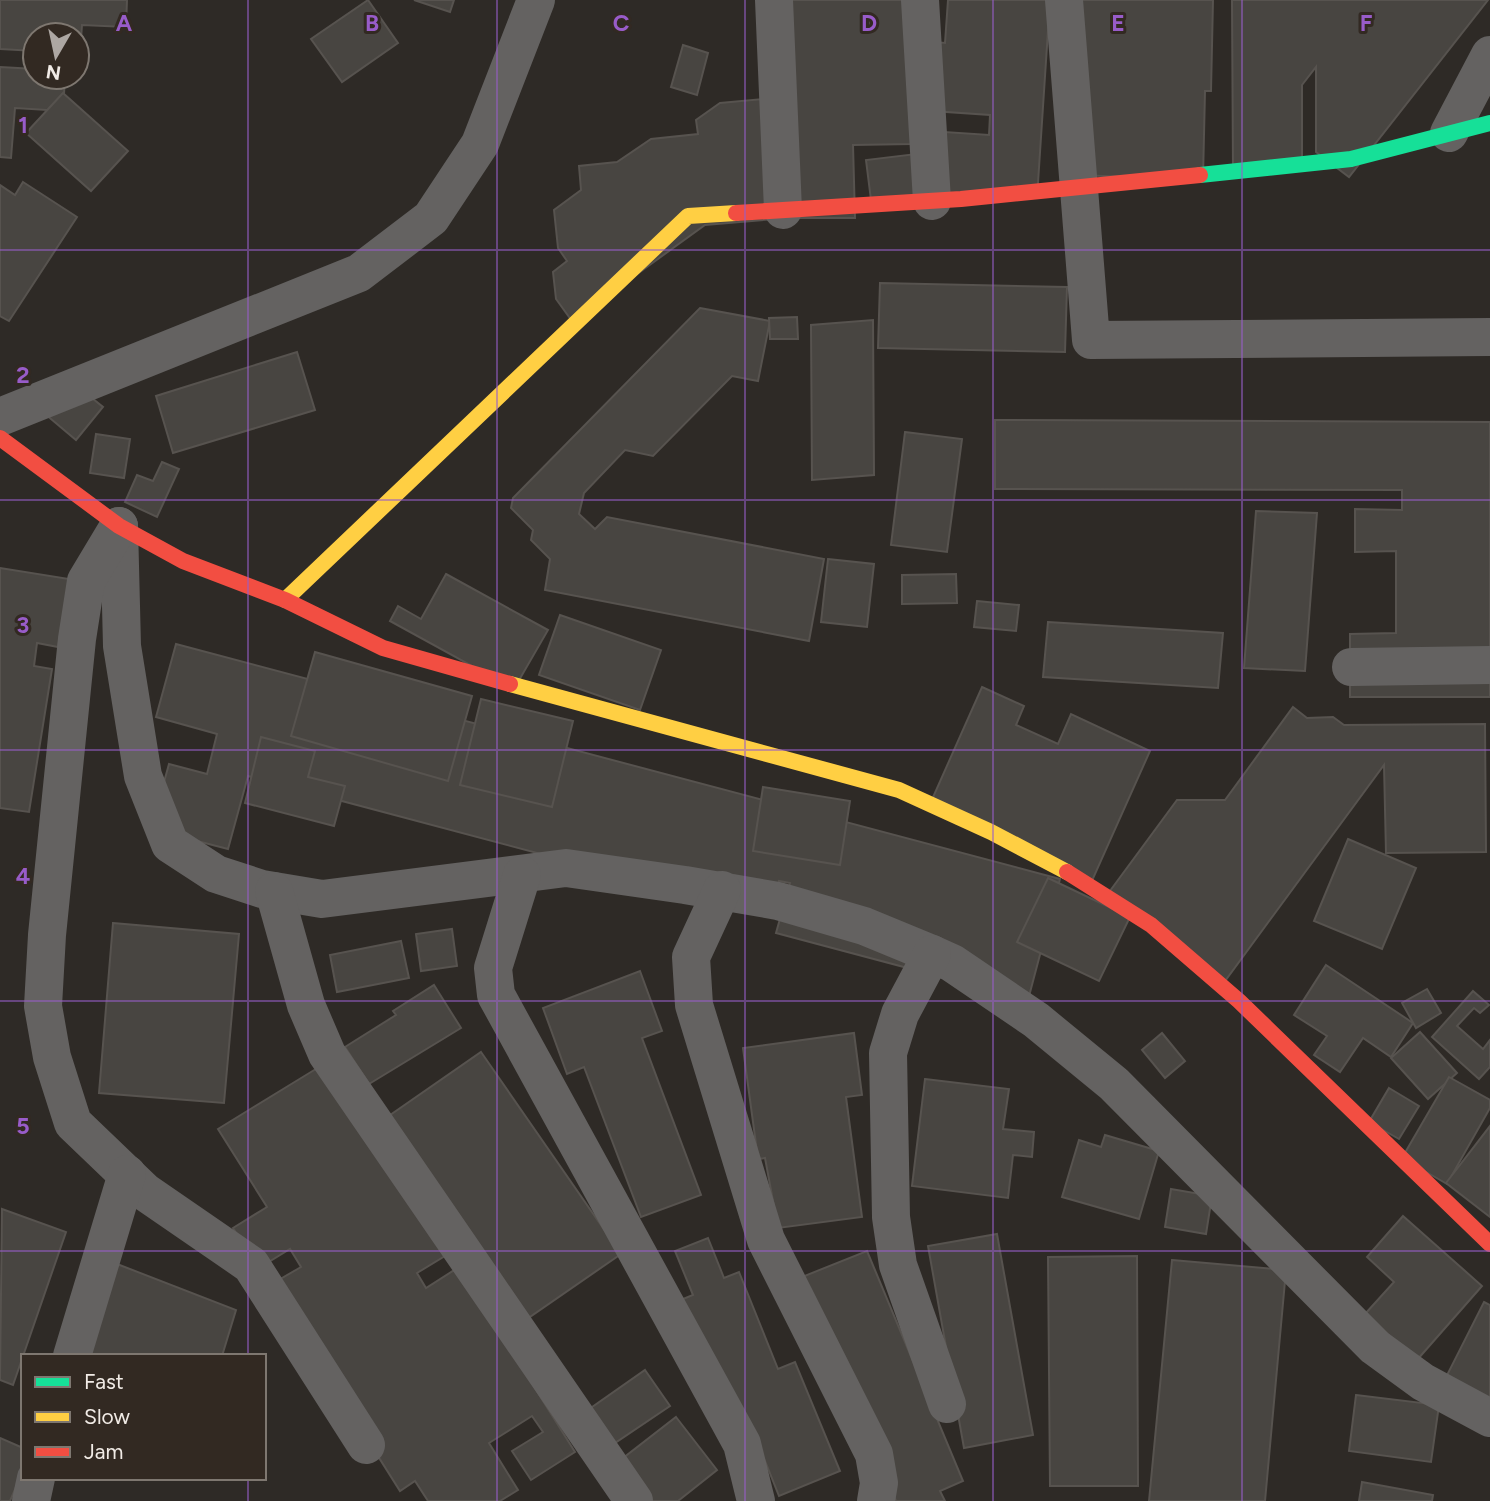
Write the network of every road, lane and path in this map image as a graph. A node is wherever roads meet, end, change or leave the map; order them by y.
1 (536, 0) edge
2 (774, 0) edge
3 (920, 0) edge
4 (1064, 0) edge
5 (1490, 55) edge
6 (1490, 123) edge
7 (1449, 133) junction
8 (1078, 187) junction
9 (932, 201) junction
10 (783, 210) junction
11 (1490, 337) edge
12 (0, 417) edge
13 (0, 438) edge
14 (119, 526) junction
15 (285, 600) junction
16 (1490, 665) edge
17 (1351, 667) dead end
18 (522, 875) junction
19 (722, 890) junction
20 (275, 891) junction
21 (932, 954) junction
22 (127, 1174) junction
23 (1490, 1244) edge
24 (73, 1354) edge
25 (947, 1404) dead end
26 (1490, 1418) edge
27 (366, 1446) dead end
28 (36, 1480) edge
29 (31, 1501) edge
30 (634, 1501) edge
31 (756, 1501) edge
32 (876, 1501) edge

1 - 12 street
2 - 10 street
3 - 9 street
4 - 8 street
5 - 7 street
6 - 7 main road
7 - 8 main road
8 - 9 main road
8 - 11 street
9 - 10 main road
10 - 15 main road
13 - 14 main road
14 - 15 main road
14 - 20 street
14 - 22 street
15 - 23 main road
16 - 17 street
18 - 19 street
18 - 20 street
18 - 31 street
19 - 21 street
19 - 32 street
20 - 30 street
21 - 25 street
21 - 26 street
22 - 24 street
22 - 27 street
28 - 29 street

